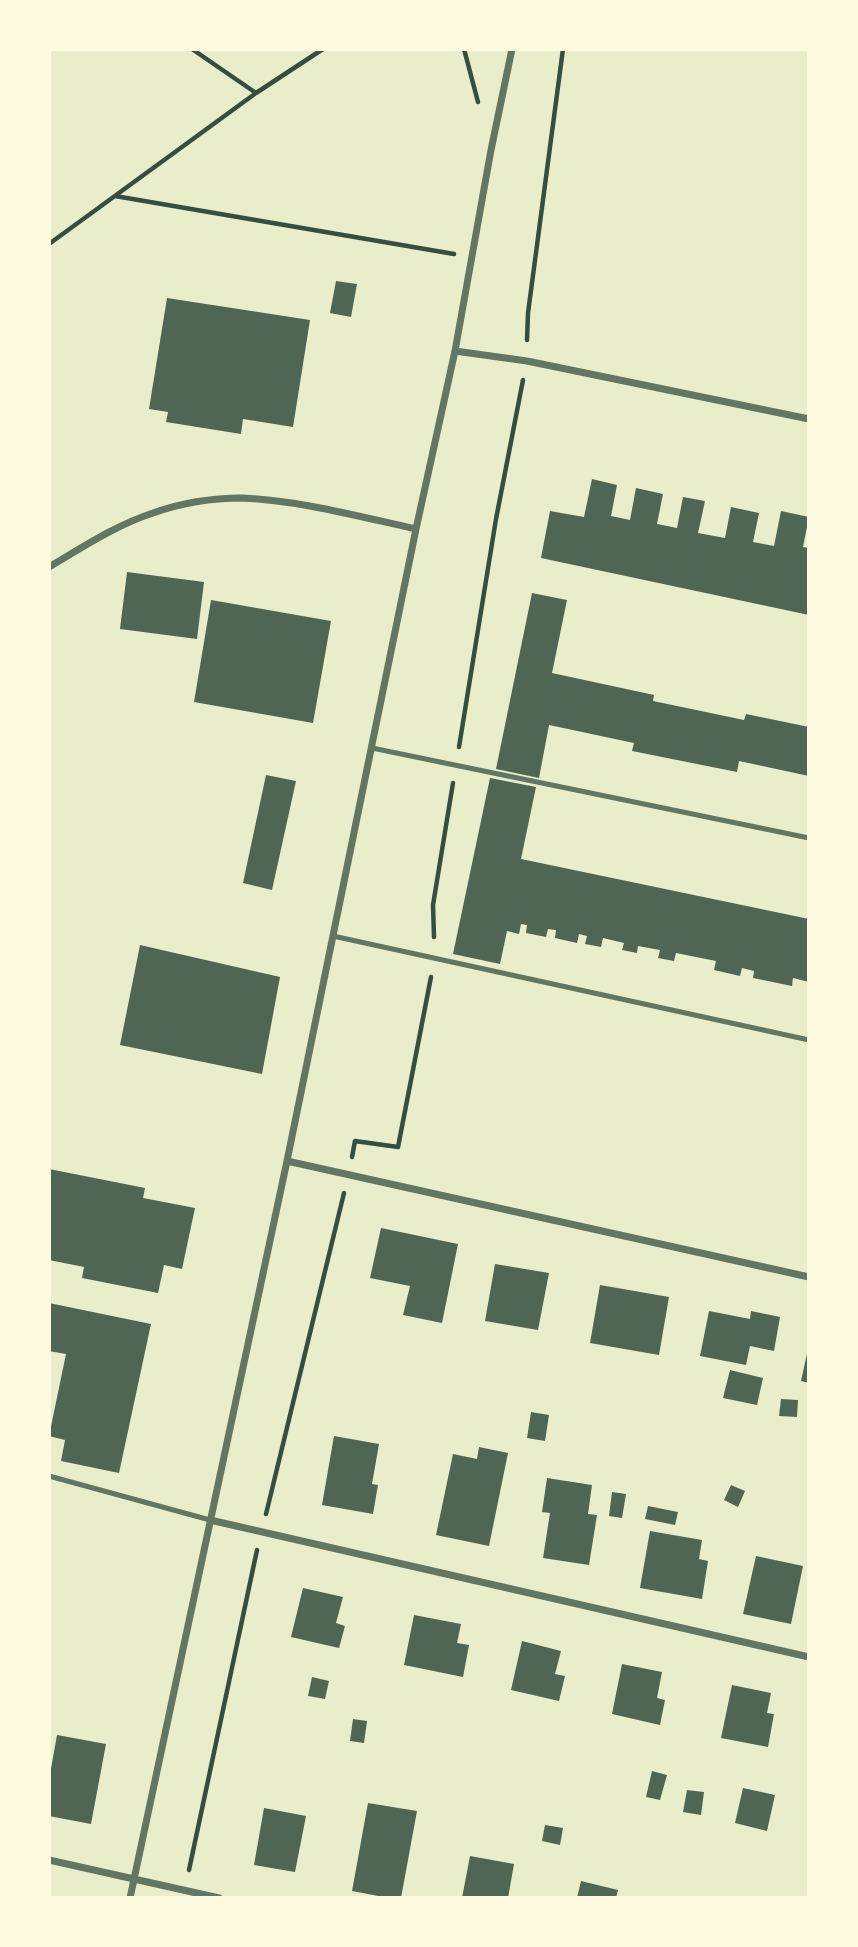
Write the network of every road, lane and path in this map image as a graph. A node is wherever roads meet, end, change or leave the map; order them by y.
1 (192, 49) edge
2 (323, 49) edge
3 (512, 49) edge
4 (563, 49) edge
5 (256, 93) junction
6 (115, 196) junction
7 (49, 244) edge
8 (472, 257) junction
9 (455, 351) junction
10 (527, 360) junction
11 (809, 419) edge
12 (416, 529) junction
13 (49, 567) edge
14 (372, 748) junction
15 (456, 765) junction
16 (809, 838) edge
17 (333, 936) junction
18 (434, 958) junction
19 (809, 1040) edge
20 (287, 1161) junction
21 (349, 1174) junction
22 (809, 1278) edge
23 (49, 1476) edge
24 (211, 1520) junction
25 (261, 1532) junction
26 (809, 1657) edge
27 (49, 1860) edge
28 (134, 1879) junction
29 (185, 1890) junction
30 (130, 1898) edge
31 (219, 1898) edge

1 - 5 path
2 - 5 path
3 - 8 street
4 - 10 path
5 - 6 path
6 - 7 path
6 - 8 path
8 - 9 street
9 - 10 street
9 - 12 street
10 - 11 street
10 - 15 path
12 - 13 street
12 - 14 street
14 - 15 lane
14 - 17 street
15 - 16 lane
15 - 18 path
17 - 18 lane
17 - 20 street
18 - 19 lane
18 - 21 path
20 - 21 street
20 - 24 street
21 - 22 street
21 - 25 path
23 - 24 lane
24 - 25 street
24 - 28 street
25 - 26 street
25 - 29 path
27 - 28 street
28 - 29 street
28 - 30 street
29 - 31 street

